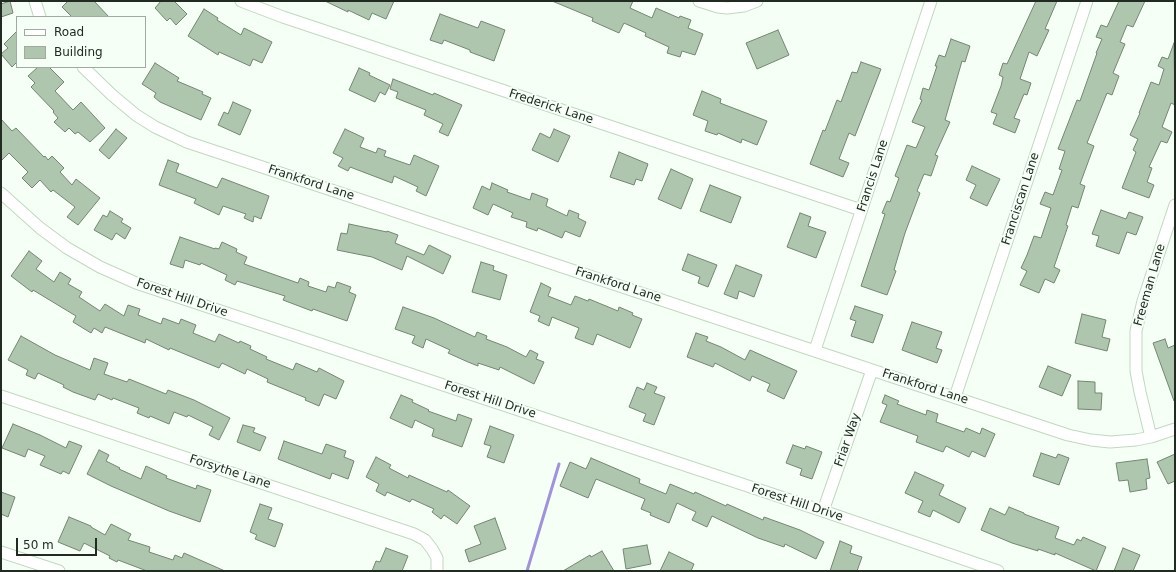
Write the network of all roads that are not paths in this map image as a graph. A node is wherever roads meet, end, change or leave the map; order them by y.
1 (35, 1) edge
2 (240, 1) edge
3 (699, 1) edge
4 (757, 1) edge
5 (931, 1) edge
6 (1087, 1) edge
7 (40, 16) edge
8 (84, 68) edge
9 (1, 193) edge
10 (1175, 205) edge
11 (861, 210) junction
12 (815, 350) junction
13 (872, 370) junction
14 (1, 396) edge
15 (955, 397) junction
16 (1175, 429) edge
17 (1151, 437) junction
18 (824, 511) junction
19 (1, 552) edge
20 (59, 571) edge
21 (437, 571) edge
22 (998, 571) edge

1 - 7 street
2 - 11 street, Frederick Lane
3 - 4 street
5 - 11 street, Francis Lane
6 - 15 street, Franciscan Lane
8 - 12 street, Frankford Lane
9 - 18 street, Forest Hill Drive
10 - 17 street, Freeman Lane
11 - 12 street, Francis Lane
12 - 13 street, Frankford Lane
13 - 15 street, Frankford Lane
13 - 18 street, Friar Way
14 - 21 street, Forsythe Lane
15 - 17 street, Frankford Lane
16 - 17 street, Frankford Lane
18 - 22 street, Forest Hill Drive
19 - 20 street

